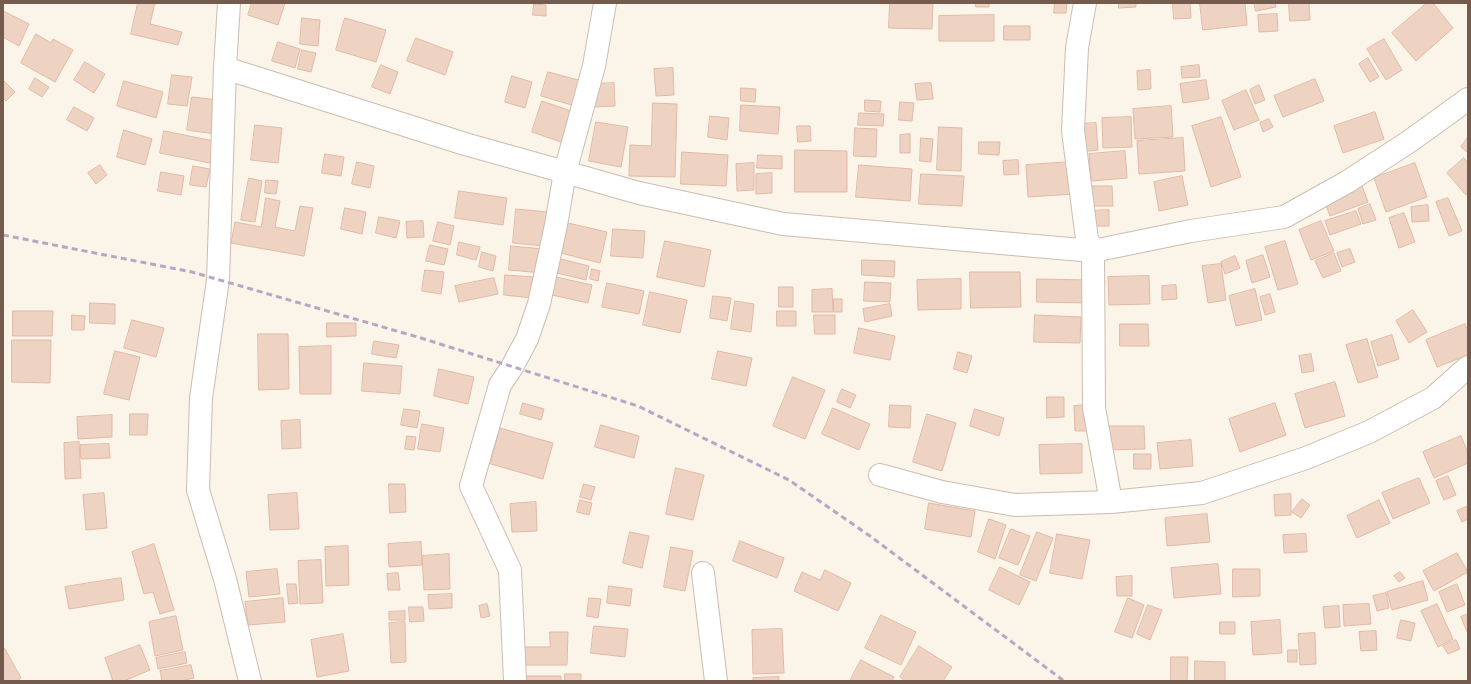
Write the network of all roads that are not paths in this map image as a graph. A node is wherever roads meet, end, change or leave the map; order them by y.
1 (229, 3) edge
2 (605, 3) edge
3 (1085, 3) edge
4 (225, 68) junction
5 (1468, 99) edge
6 (565, 172) junction
7 (1093, 251) junction
8 (1468, 367) edge
9 (880, 475) dead end
10 (1111, 502) junction
11 (703, 573) dead end
12 (250, 681) edge
13 (515, 681) edge
14 (716, 681) edge

1 - 4 street
2 - 6 street
3 - 7 street
4 - 6 street
4 - 12 street
5 - 7 street
6 - 7 street
6 - 13 street
7 - 10 street
8 - 10 street
9 - 10 street
11 - 14 street

